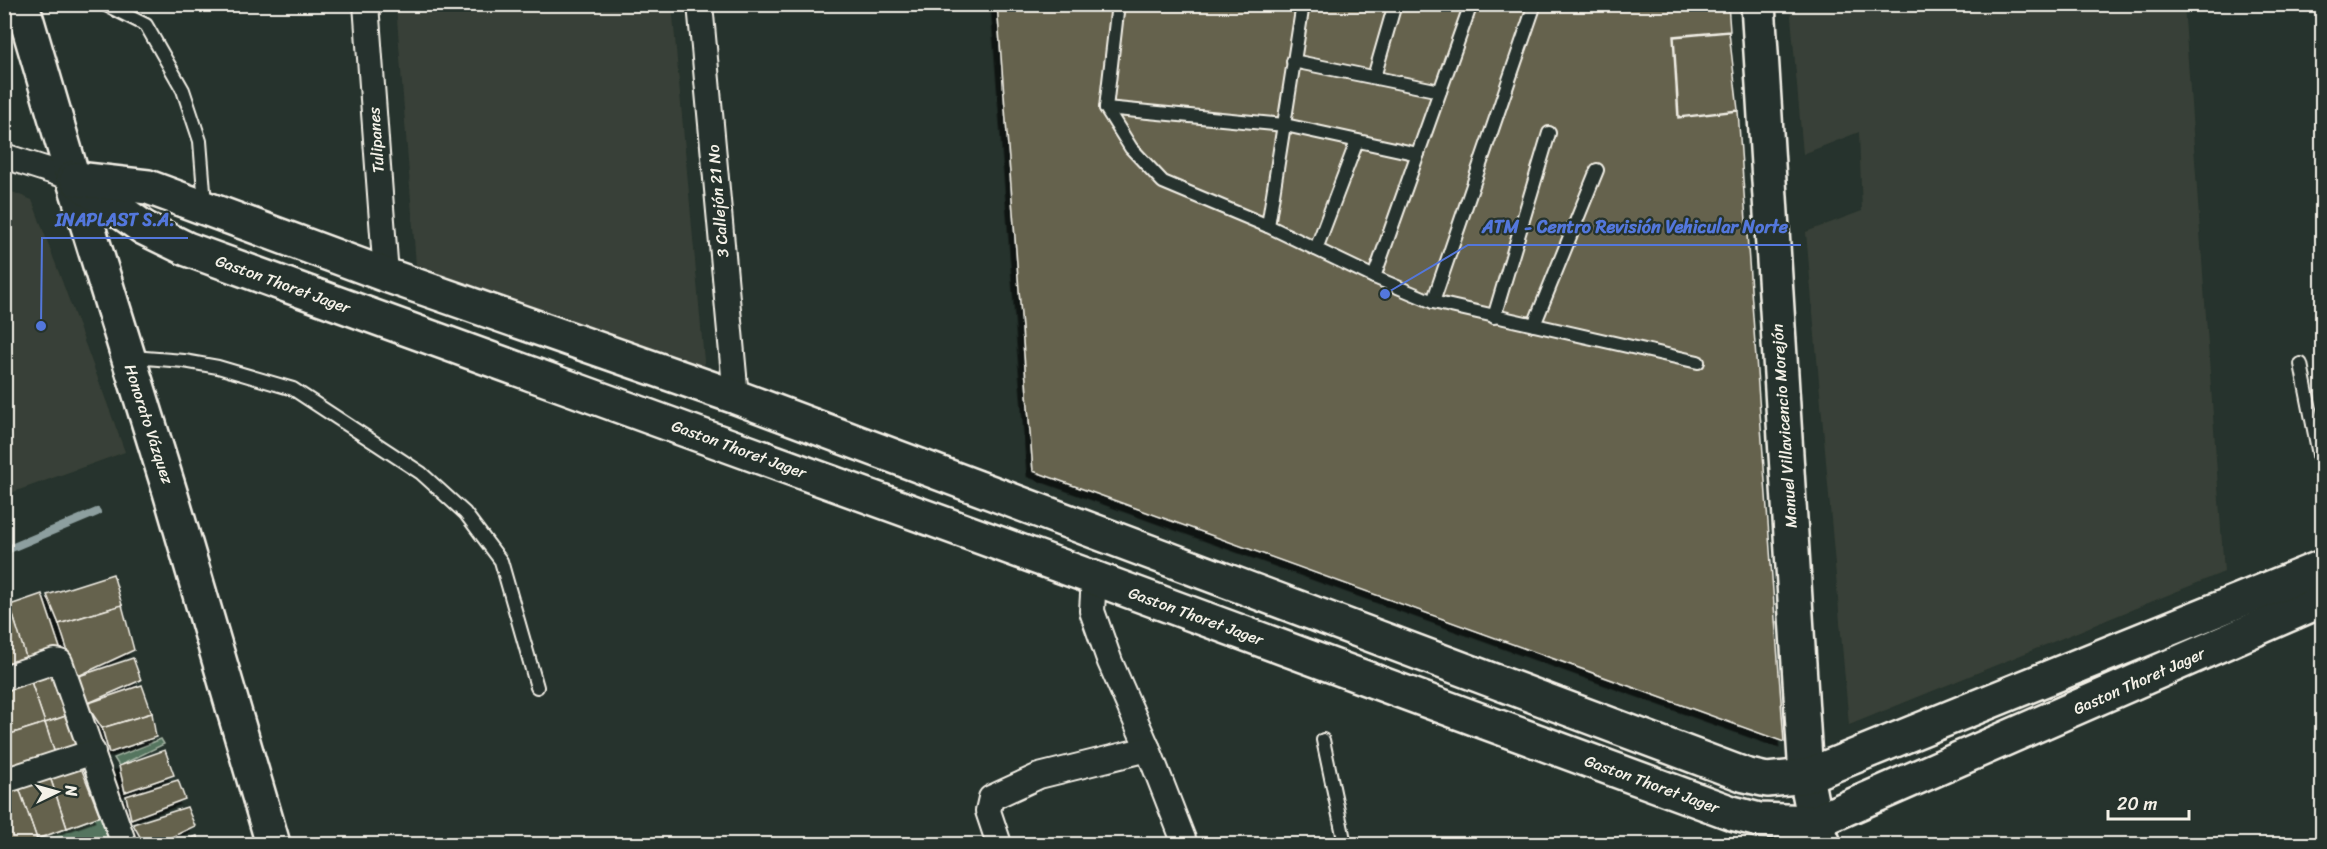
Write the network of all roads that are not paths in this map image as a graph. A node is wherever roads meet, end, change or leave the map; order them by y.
1 (22, 4) edge
2 (104, 4) edge
3 (366, 4) edge
4 (700, 4) edge
5 (1118, 4) edge
6 (1303, 4) edge
7 (1395, 4) edge
8 (1471, 4) edge
9 (1535, 4) edge
10 (1758, 4) edge
11 (1293, 61) junction
12 (1374, 77) junction
13 (1440, 91) junction
14 (1106, 108) junction
15 (1285, 125) junction
16 (1549, 133) dead end
17 (1357, 141) junction
18 (1418, 154) junction
19 (4, 156) edge
20 (1597, 170) dead end
21 (73, 178) junction
22 (205, 208) junction
23 (1268, 226) junction
24 (1316, 249) junction
25 (386, 274) junction
26 (1374, 277) junction
27 (1433, 302) junction
28 (1494, 316) junction
29 (1534, 325) junction
30 (128, 357) junction
31 (1698, 362) dead end
32 (2301, 364) dead end
33 (736, 397) junction
34 (2322, 470) edge
35 (2322, 567) edge
36 (1094, 578) junction
37 (2322, 600) edge
38 (4, 678) edge
39 (537, 687) dead end
40 (1323, 740) dead end
41 (1148, 749) junction
42 (93, 752) junction
43 (1806, 776) junction
44 (4, 781) edge
45 (1820, 833) edge
46 (124, 844) edge
47 (273, 844) edge
48 (999, 844) edge
49 (1185, 844) edge
50 (1345, 844) edge

1 - 21 street, Honorato Vázquez
2 - 22 lane
3 - 25 street, Tulipanes
4 - 33 street, 3 Callejón 21 No
5 - 14 lane
6 - 11 lane
7 - 12 lane
8 - 13 lane
9 - 27 lane
10 - 43 street, Manuel Villavicencio Morejón
11 - 12 lane
11 - 15 lane
12 - 13 lane
13 - 18 lane
14 - 15 lane
14 - 23 lane
15 - 17 lane
15 - 23 lane
16 - 28 lane
17 - 18 lane
17 - 24 lane
18 - 26 lane
19 - 21 street, Gaston Thoret Jager
20 - 29 lane
21 - 22 street, Gaston Thoret Jager
21 - 30 street, Honorato Vázquez
21 - 36 street, Gaston Thoret Jager
22 - 25 street, Gaston Thoret Jager
23 - 24 lane
24 - 26 lane
25 - 33 street, Gaston Thoret Jager
26 - 27 lane
27 - 28 lane
28 - 29 lane
29 - 31 lane
30 - 39 lane
30 - 47 street, Honorato Vázquez
32 - 34 lane
33 - 43 street, Gaston Thoret Jager
35 - 43 street, Gaston Thoret Jager
36 - 41 street
36 - 45 street, Gaston Thoret Jager
37 - 45 street, Gaston Thoret Jager
38 - 42 street
40 - 50 lane
41 - 48 street
41 - 49 street
42 - 44 street
42 - 46 street
43 - 45 street, Manuel Villavicencio Morejón

